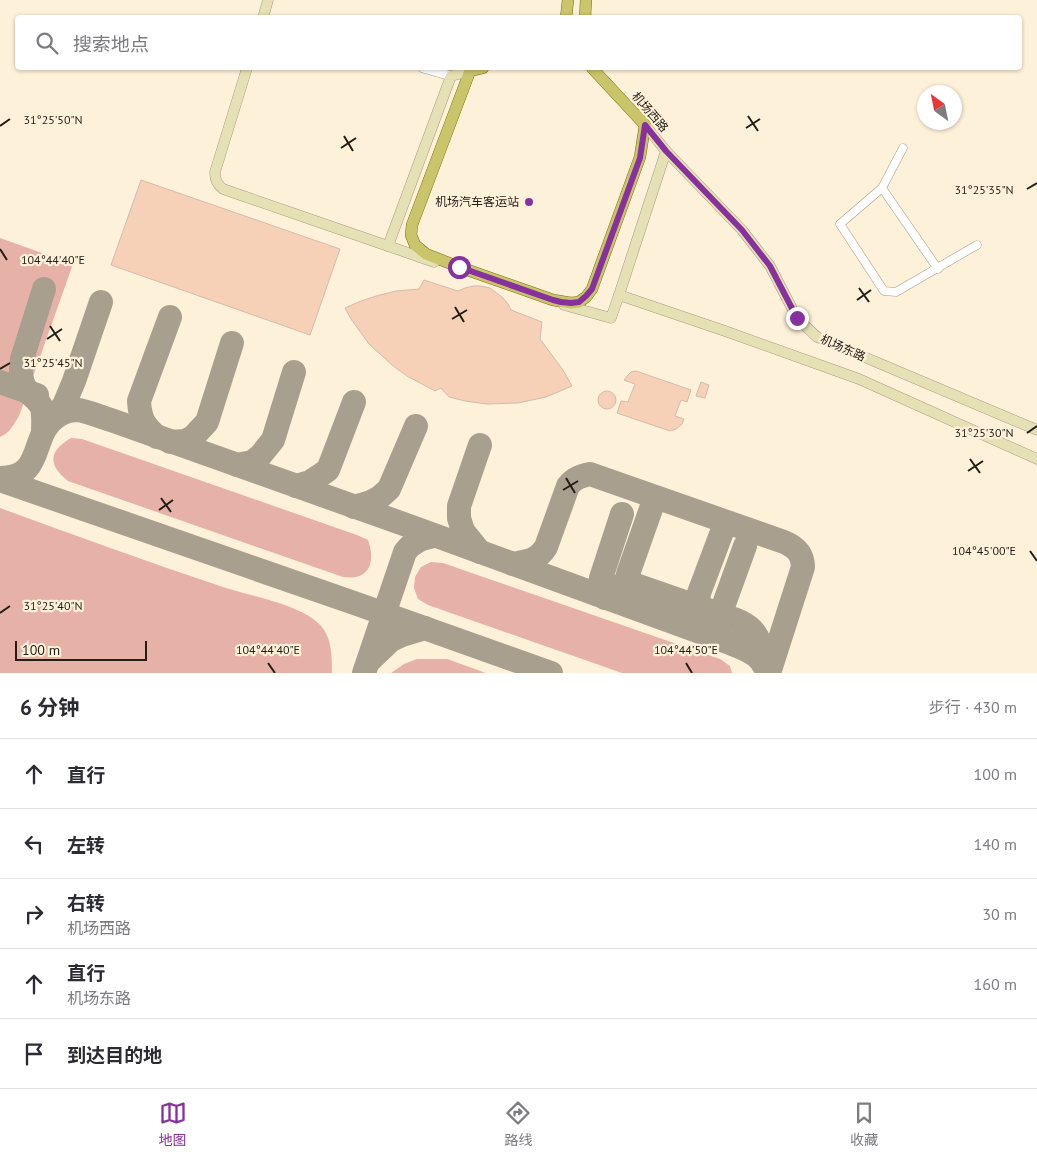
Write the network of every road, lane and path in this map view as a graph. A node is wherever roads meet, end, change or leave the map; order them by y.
1 (268, 0) edge
2 (568, 0) edge
3 (586, 0) edge
4 (264, 15) edge
5 (566, 15) edge
6 (585, 15) edge
7 (246, 70) edge
8 (430, 70) edge
9 (474, 70) edge
10 (594, 70) edge
11 (470, 71) junction
12 (451, 76) junction
13 (645, 125) junction
14 (903, 148) dead end
15 (666, 151) junction
16 (882, 188) junction
17 (977, 245) dead end
18 (388, 246) junction
19 (938, 269) junction
20 (620, 295) junction
21 (1037, 430) edge
22 (1037, 459) edge

1 - 4 main road
2 - 5 main road
3 - 6 main road
7 - 18 main road
8 - 12 street
9 - 11 main road
10 - 13 main road, 机场西路
11 - 12 main road
11 - 13 main road
12 - 18 main road
13 - 15 main road, 机场西路
14 - 16 street
15 - 20 main road, 机场西路
15 - 21 main road, 机场东路
16 - 19 street
16 - 19 street
17 - 19 street
18 - 20 main road, 机场西路
20 - 22 main road, 机场东路

